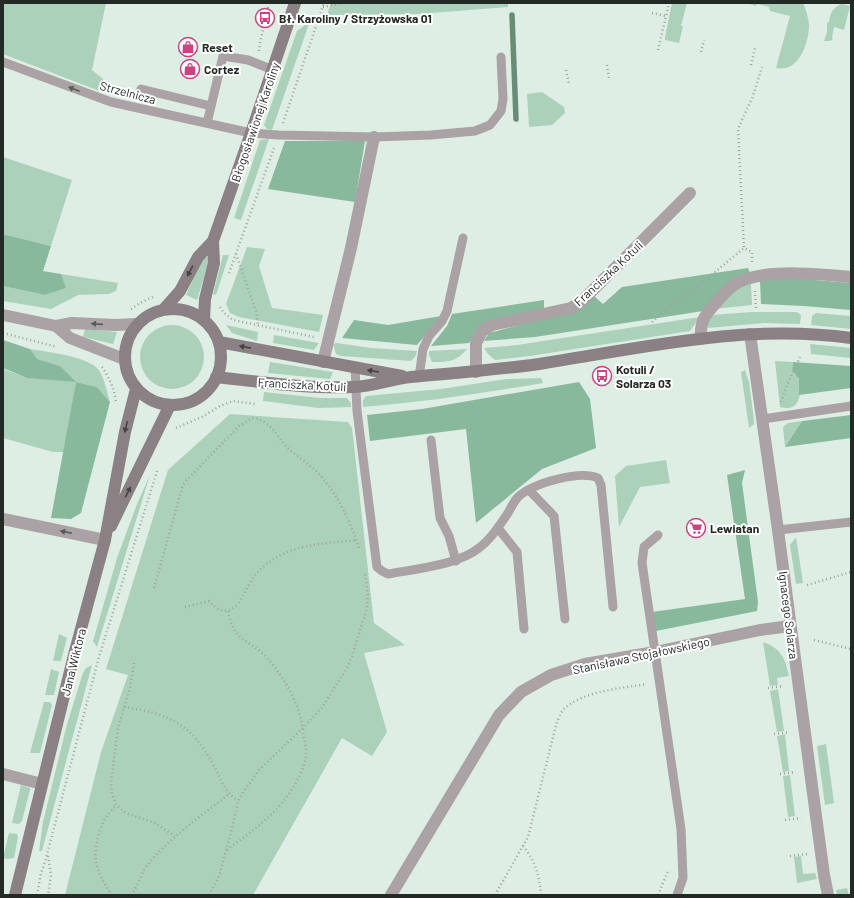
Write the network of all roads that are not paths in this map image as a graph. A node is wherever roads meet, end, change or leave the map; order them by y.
1 (295, 3) edge
2 (502, 57) dead end
3 (3, 62) edge
4 (273, 70) junction
5 (141, 89) dead end
6 (211, 106) junction
7 (207, 123) junction
8 (251, 133) junction
9 (374, 137) junction
10 (690, 193) dead end
11 (463, 238) dead end
12 (214, 240) junction
13 (851, 277) edge
14 (164, 309) junction
15 (3, 314) edge
16 (204, 320) junction
17 (136, 324) junction
18 (56, 326) junction
19 (750, 334) junction
20 (851, 338) edge
21 (701, 339) junction
22 (219, 342) junction
23 (124, 359) junction
24 (323, 362) junction
25 (355, 367) junction
26 (476, 372) junction
27 (216, 377) junction
28 (415, 377) junction
29 (356, 387) junction
30 (136, 389) junction
31 (170, 405) junction
32 (851, 406) edge
33 (763, 419) junction
34 (431, 440) dead end
35 (529, 490) junction
36 (3, 519) edge
37 (851, 522) edge
38 (498, 528) junction
39 (778, 530) junction
40 (658, 535) dead end
41 (105, 540) junction
42 (456, 560) junction
43 (613, 607) dead end
44 (565, 619) dead end
45 (790, 626) junction
46 (524, 628) dead end
47 (655, 652) junction
48 (3, 774) edge
49 (42, 784) junction
50 (16, 895) edge
51 (391, 895) edge
52 (677, 895) edge
53 (828, 895) edge

1 - 4 street, Błogosławionej Karoliny
2 - 9 lane, Strzelnicza
7 -> 3 lane, Strzelnicza
4 - 6 lane
4 - 8 street, Błogosławionej Karoliny
5 - 6 lane
6 - 7 lane
7 - 8 lane, Strzelnicza
8 - 9 lane, Strzelnicza
8 - 12 street, Błogosławionej Karoliny
9 - 24 street, Franciszka Kotuli
10 - 26 street, Franciszka Kotuli
11 - 28 lane
12 -> 14 street, Błogosławionej Karoliny
12 - 16 street, Błogosławionej Karoliny
13 - 21 street
14 - 16 street
14 - 17 street
15 - 18 street
16 - 22 street
17 -> 18 street
17 - 23 street
18 - 23 street
19 - 20 street, Franciszka Kotuli
19 - 21 street, Franciszka Kotuli
19 - 33 street, Ignacego Solarza
21 - 26 street, Franciszka Kotuli
24 -> 22 street, Franciszka Kotuli
22 - 27 street
23 - 30 street
24 - 25 street, Franciszka Kotuli
28 -> 25 street, Franciszka Kotuli
25 - 29 lane
26 - 28 street, Franciszka Kotuli
27 - 29 street, Franciszka Kotuli
27 - 31 street
28 - 29 street, Franciszka Kotuli
29 - 42 lane
30 - 31 street
30 -> 41 street, Jana Wiktora
41 -> 31 street, Jana Wiktora
32 - 33 lane
33 - 39 street, Ignacego Solarza
34 - 42 lane
35 - 38 lane
35 - 43 lane
35 - 44 lane
41 -> 36 street
37 - 39 lane
38 - 42 lane
38 - 46 lane
39 - 45 street, Ignacego Solarza
40 - 47 lane
41 - 49 street, Jana Wiktora
45 - 47 street, Stanisława Stojałowskiego
45 - 53 street, Ignacego Solarza
47 - 51 street, Stanisława Stojałowskiego
47 - 52 lane
48 - 49 street
49 - 50 street, Jana Wiktora

